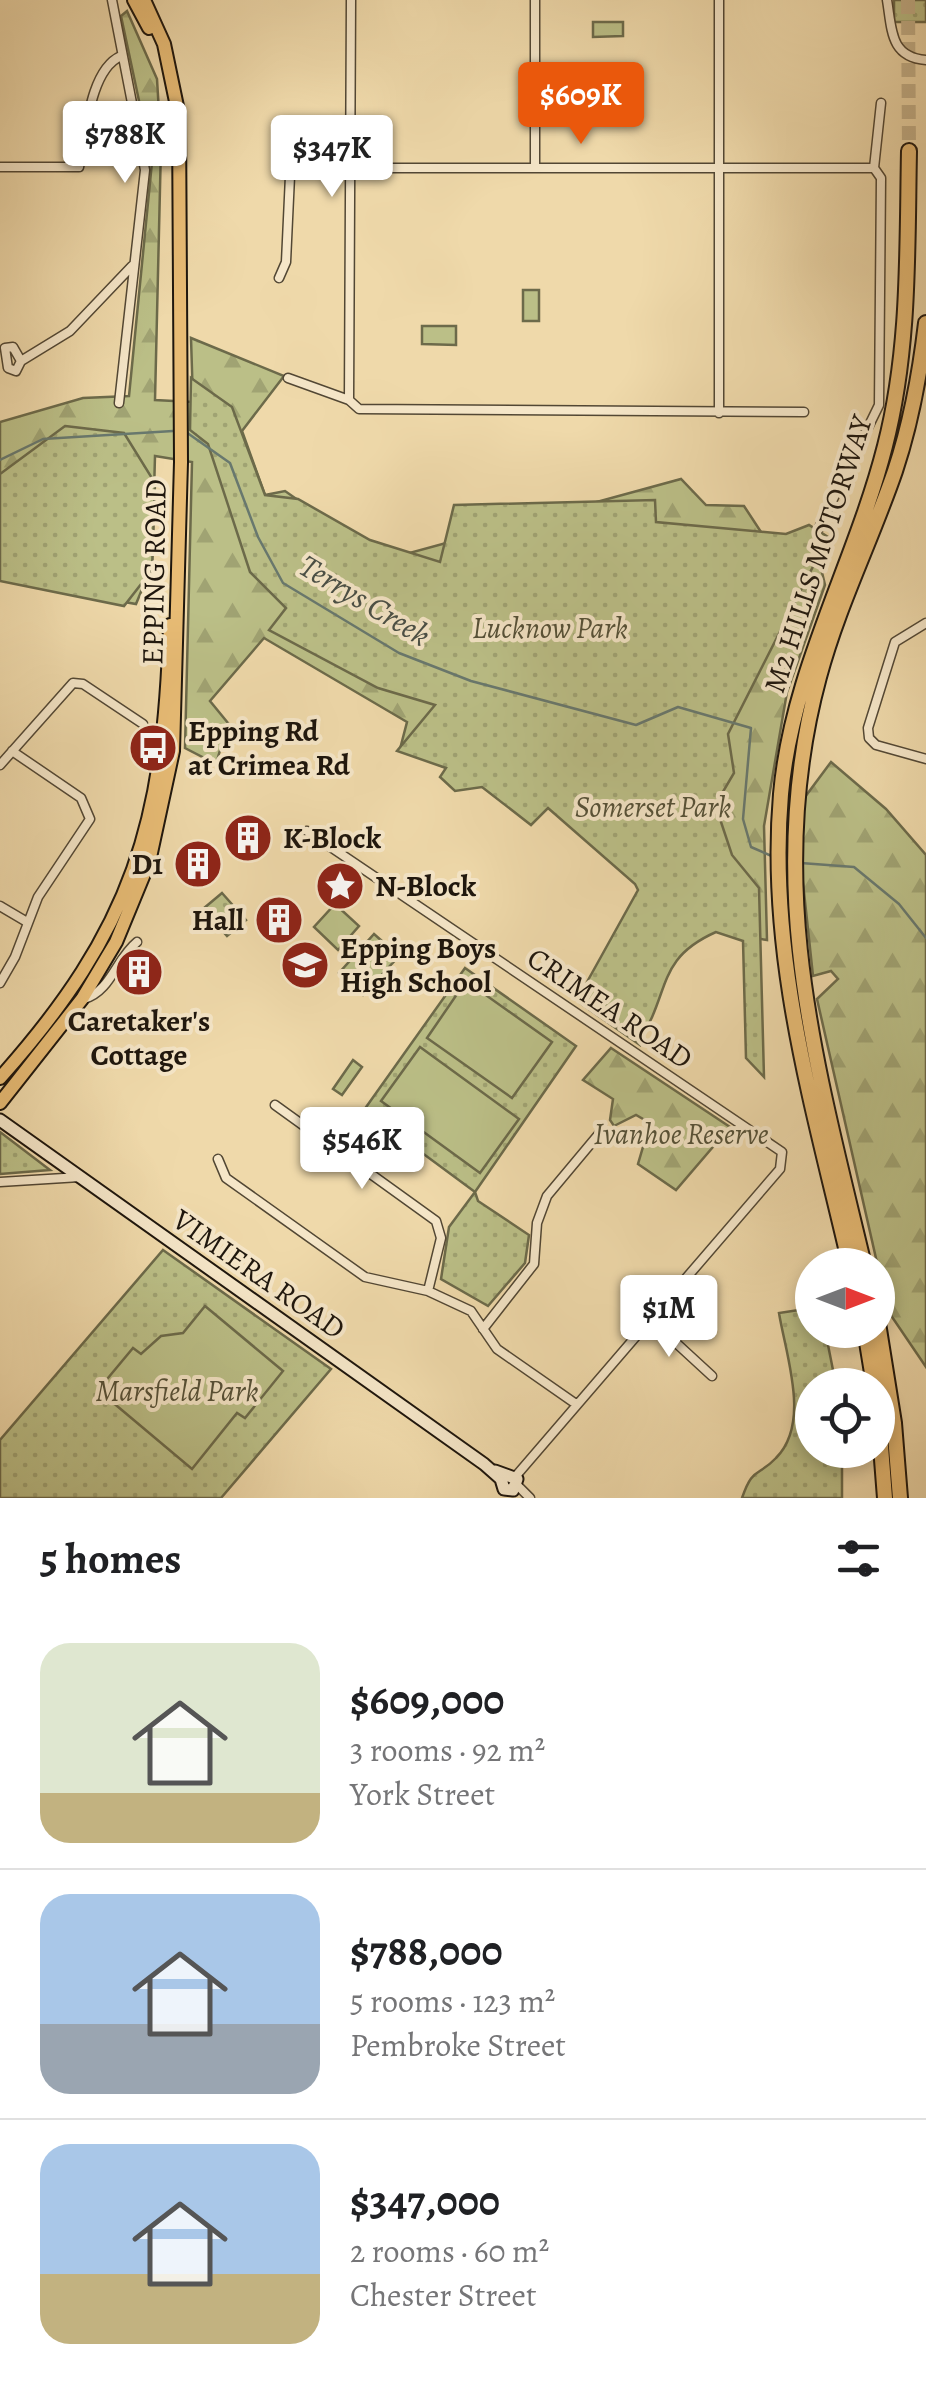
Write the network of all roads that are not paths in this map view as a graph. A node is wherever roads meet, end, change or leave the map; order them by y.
1 (112, 0) edge
2 (134, 0) edge
3 (144, 0) edge
4 (350, 0) edge
5 (535, 0) edge
6 (719, 0) edge
7 (888, 0) edge
8 (121, 56) junction
9 (926, 60) edge
10 (882, 103) dead end
11 (909, 151) tunnel mouth
12 (718, 165) junction
13 (0, 166) edge
14 (350, 166) junction
15 (534, 166) junction
16 (874, 168) junction
17 (132, 266) junction
18 (280, 278) dead end
19 (926, 324) edge
20 (21, 360) dead end
21 (288, 378) dead end
22 (176, 396) junction
23 (350, 400) junction
24 (118, 403) dead end
25 (804, 412) dead end
26 (719, 413) junction
27 (177, 462) junction
28 (819, 528) dead end
29 (926, 622) edge
30 (142, 724) dead end
31 (796, 746) junction
32 (12, 751) junction
33 (925, 756) edge
34 (0, 765) edge
35 (307, 831) dead end
36 (0, 906) edge
37 (786, 916) junction
38 (27, 922) junction
39 (137, 942) dead end
40 (0, 982) edge
41 (82, 999) junction
42 (0, 1078) edge
43 (0, 1103) edge
44 (275, 1105) dead end
45 (0, 1120) edge
46 (603, 1128) dead end
47 (218, 1159) dead end
48 (80, 1177) junction
49 (0, 1182) edge
50 (846, 1248) edge
51 (860, 1248) edge
52 (428, 1291) junction
53 (650, 1319) junction
54 (483, 1329) junction
55 (882, 1348) edge
56 (712, 1376) dead end
57 (576, 1404) junction
58 (883, 1468) edge
59 (507, 1485) edge
60 (529, 1498) edge
61 (885, 1498) edge
62 (900, 1498) edge

1 - 8 street
2 - 22 main road, EPPING ROAD
3 - 22 main road, EPPING ROAD
4 - 14 street
5 - 15 street
6 - 12 street
7 - 9 street
8 - 13 street
8 - 17 street
10 - 16 street
11 - 31 highway, M2 HILLS MOTORWAY
12 - 15 street
12 - 16 street
12 - 26 street
14 - 15 street
14 - 18 street
14 - 23 street
16 - 28 street
17 - 20 street
17 - 24 street
19 - 31 highway, M2 HILLS MOTORWAY
21 - 23 street
22 - 27 main road, EPPING ROAD
23 - 26 street
25 - 26 street
27 - 41 main road, EPPING ROAD
27 - 42 main road, EPPING ROAD
29 - 33 street
30 - 32 street
31 - 37 highway, M2 HILLS MOTORWAY
32 - 34 street
32 - 38 street
35 - 53 street, CRIMEA ROAD
36 - 38 street
37 - 50 highway, M2 HILLS MOTORWAY
37 - 51 highway, M2 HILLS MOTORWAY
38 - 40 street
39 - 41 street
41 - 43 main road, EPPING ROAD
44 - 52 street
45 - 48 street, VIMIERA ROAD
46 - 54 street
47 - 52 street
48 - 49 street
48 - 59 street, VIMIERA ROAD
52 - 54 street
53 - 56 street
53 - 57 street
54 - 57 street
55 - 62 highway
57 - 59 street
58 - 61 highway
59 - 60 street, VIMIERA ROAD

